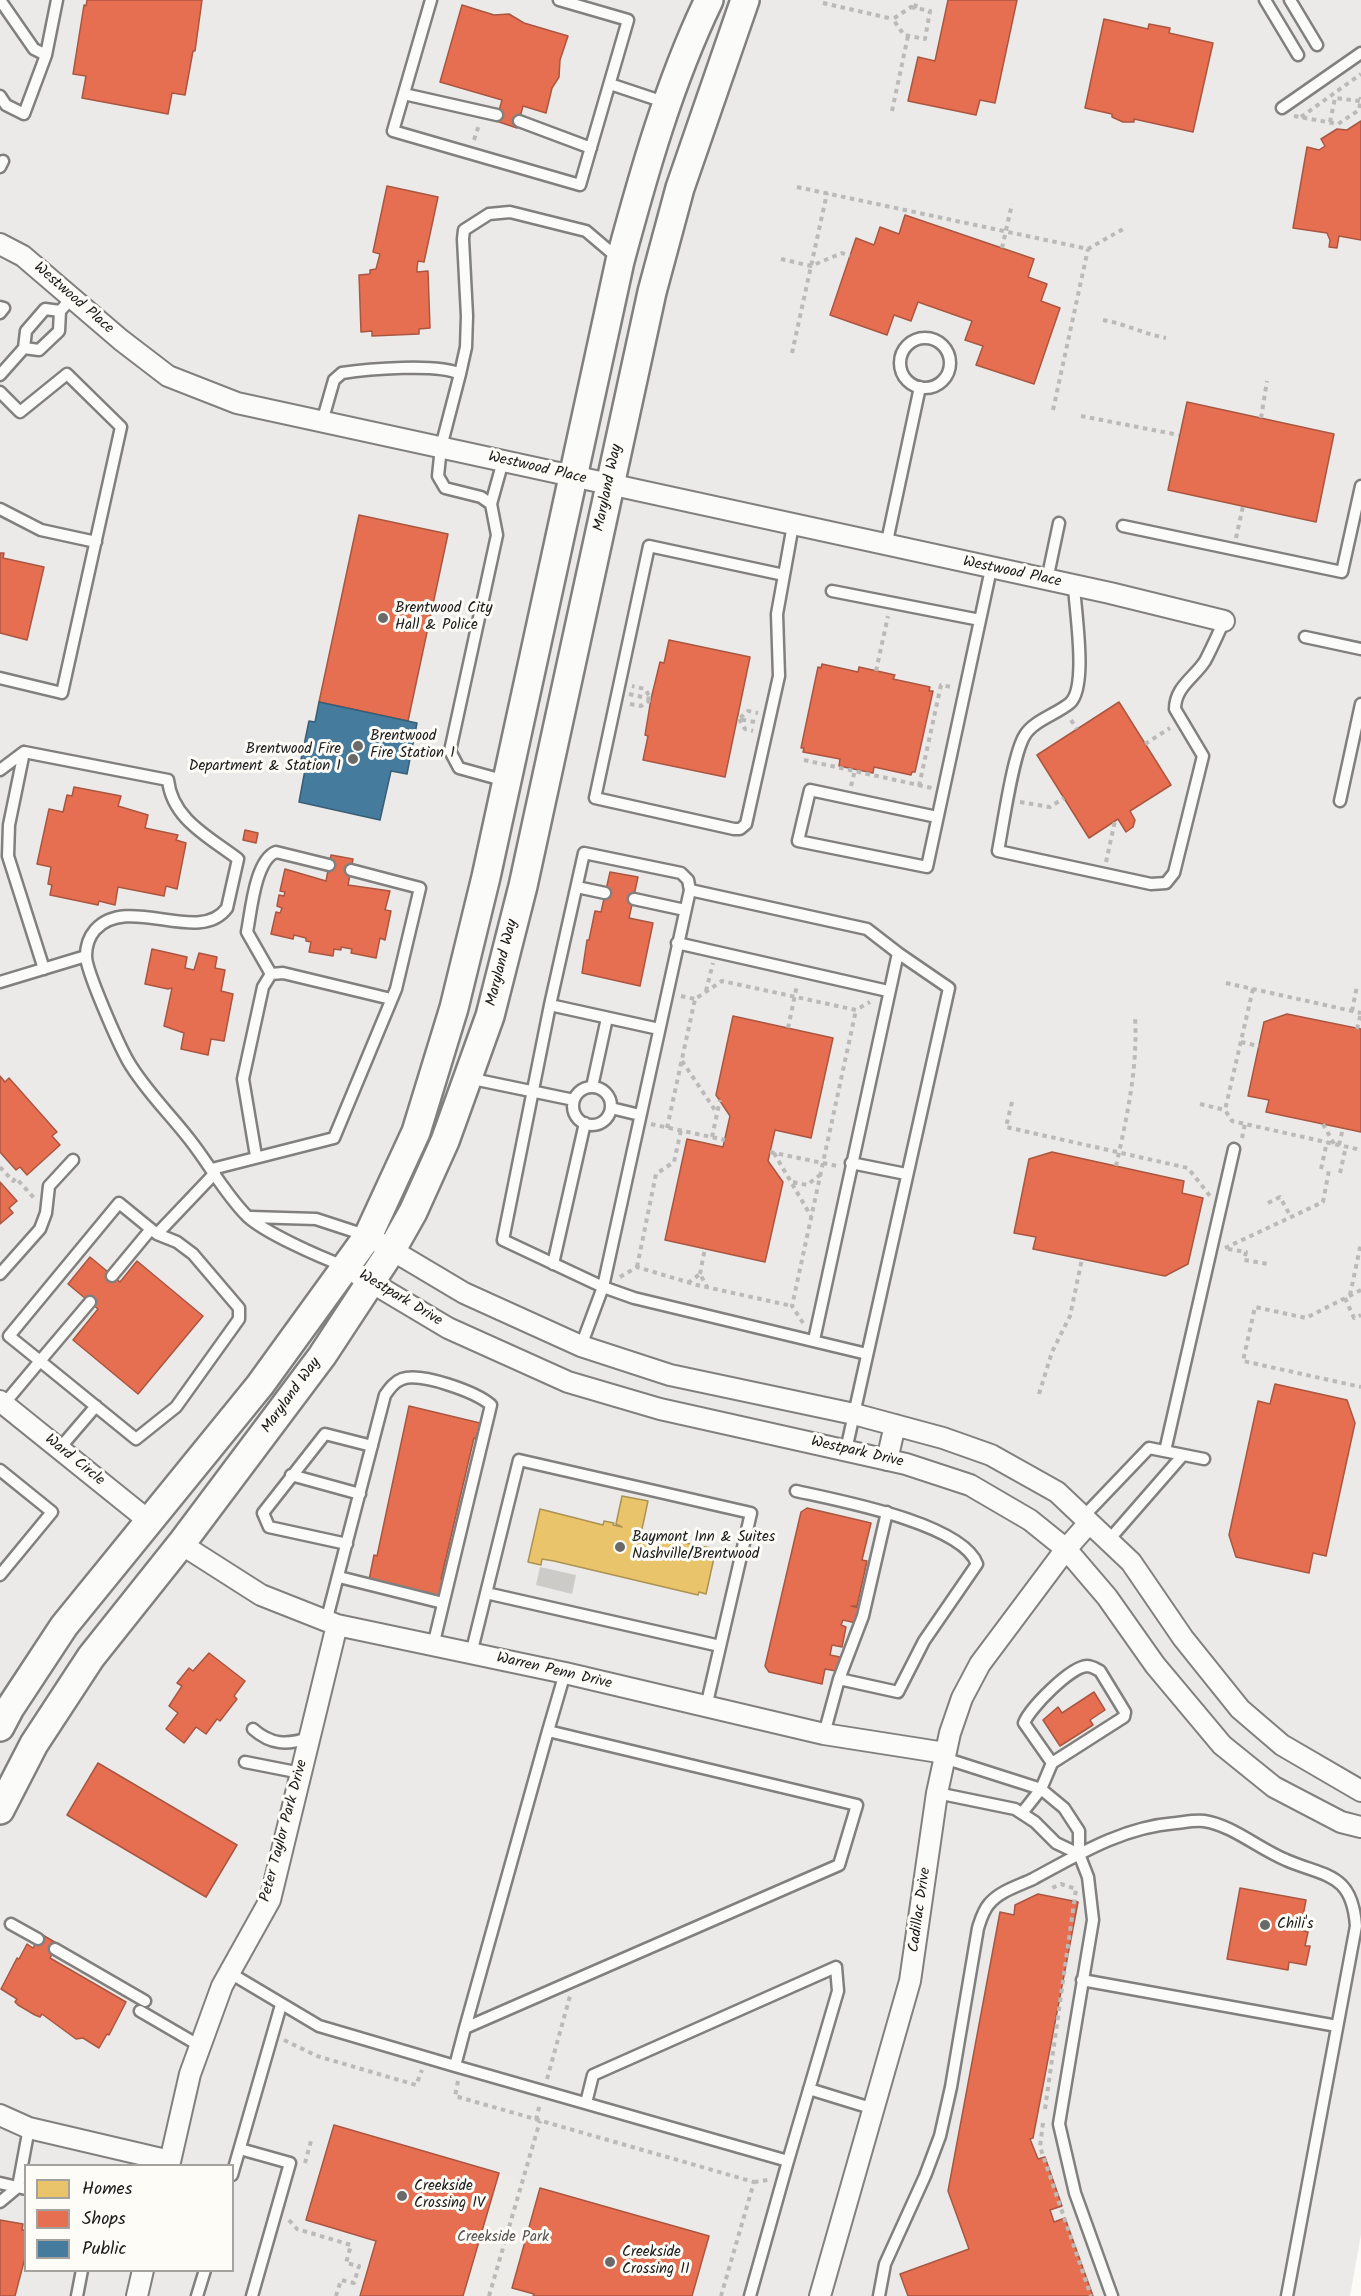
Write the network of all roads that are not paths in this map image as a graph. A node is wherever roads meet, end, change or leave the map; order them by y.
1 (0, 0) edge
2 (57, 0) edge
3 (431, 0) edge
4 (559, 0) edge
5 (709, 0) edge
6 (745, 0) edge
7 (1265, 0) edge
8 (1290, 0) edge
9 (1317, 45) dead end
10 (1361, 53) edge
11 (46, 55) junction
12 (1298, 55) dead end
13 (610, 84) junction
14 (404, 94) junction
15 (0, 96) edge
16 (667, 103) junction
17 (1282, 108) dead end
18 (497, 115) dead end
19 (704, 115) junction
20 (519, 121) dead end
21 (591, 148) junction
22 (0, 244) edge
23 (620, 261) junction
24 (66, 304) junction
25 (0, 307) edge
26 (0, 313) edge
27 (24, 348) junction
28 (460, 374) junction
29 (0, 375) edge
30 (920, 387) junction
31 (0, 392) edge
32 (322, 422) junction
33 (441, 447) junction
34 (503, 461) junction
35 (572, 477) junction
36 (609, 485) junction
37 (1361, 486) edge
38 (491, 504) junction
39 (0, 509) edge
40 (1059, 523) dead end
41 (793, 525) junction
42 (1123, 526) dead end
43 (96, 542) junction
44 (886, 546) junction
45 (991, 569) junction
46 (784, 575) junction
47 (1047, 580) junction
48 (1074, 586) junction
49 (832, 591) dead end
50 (980, 620) junction
51 (1224, 621) joint
52 (1305, 637) dead end
53 (1361, 649) edge
54 (0, 678) edge
55 (1361, 704) edge
56 (24, 752) junction
57 (0, 770) edge
58 (506, 781) junction
59 (1340, 801) dead end
60 (937, 817) junction
61 (537, 821) junction
62 (329, 866) dead end
63 (351, 870) dead end
64 (577, 887) junction
65 (690, 890) junction
66 (605, 893) dead end
67 (634, 899) dead end
68 (685, 910) junction
69 (677, 943) junction
70 (898, 953) junction
71 (86, 956) junction
72 (44, 969) junction
73 (271, 974) junction
74 (0, 982) edge
75 (888, 991) junction
76 (391, 999) junction
77 (550, 1005) junction
78 (607, 1018) junction
79 (659, 1029) junction
80 (468, 1078) junction
81 (592, 1087) junction
82 (533, 1092) junction
83 (574, 1100) junction
84 (610, 1108) junction
85 (639, 1118) junction
86 (585, 1123) junction
87 (1234, 1149) dead end
88 (256, 1156) junction
89 (73, 1160) dead end
90 (851, 1166) junction
91 (214, 1171) junction
92 (906, 1174) junction
93 (248, 1217) junction
94 (154, 1232) junction
95 (368, 1236) junction
96 (391, 1251) junction
97 (553, 1264) junction
98 (344, 1266) junction
99 (0, 1274) edge
100 (112, 1276) dead end
101 (369, 1281) junction
102 (603, 1287) junction
103 (90, 1302) dead end
104 (814, 1340) junction
105 (581, 1346) junction
106 (867, 1354) junction
107 (40, 1361) junction
108 (2, 1402) edge
109 (96, 1406) junction
110 (854, 1414) junction
111 (895, 1425) junction
112 (372, 1446) junction
113 (59, 1449) junction
114 (846, 1450) junction
115 (1165, 1451) junction
116 (1183, 1455) junction
117 (1204, 1459) dead end
118 (887, 1460) junction
119 (0, 1470) edge
120 (291, 1475) junction
121 (796, 1491) dead end
122 (360, 1494) junction
123 (887, 1512) junction
124 (1086, 1520) junction
125 (149, 1521) junction
126 (1108, 1541) junction
127 (181, 1544) junction
128 (347, 1544) junction
129 (1066, 1549) junction
130 (0, 1575) edge
131 (339, 1577) junction
132 (486, 1593) junction
133 (443, 1603) junction
134 (331, 1624) junction
135 (433, 1646) junction
136 (720, 1646) junction
137 (471, 1654) junction
138 (565, 1673) junction
139 (839, 1679) junction
140 (706, 1707) junction
141 (0, 1727) edge
142 (253, 1729) dead end
143 (548, 1731) junction
144 (824, 1734) junction
145 (309, 1738) junction
146 (945, 1756) junction
147 (245, 1762) dead end
148 (1052, 1763) junction
149 (301, 1773) junction
150 (1041, 1789) junction
151 (1361, 1791) edge
152 (938, 1793) junction
153 (0, 1810) edge
154 (1022, 1813) junction
155 (1361, 1827) edge
156 (1079, 1854) junction
157 (11, 1924) dead end
158 (38, 1939) dead end
159 (54, 1949) dead end
160 (230, 1973) junction
161 (1082, 1980) junction
162 (281, 2005) junction
163 (1337, 2026) junction
164 (465, 2028) junction
165 (200, 2046) junction
166 (454, 2066) junction
167 (809, 2089) junction
168 (586, 2103) junction
169 (874, 2109) junction
170 (0, 2115) edge
171 (29, 2128) junction
172 (240, 2149) junction
173 (788, 2161) junction
174 (169, 2163) edge
175 (25, 2164) edge
176 (234, 2168) edge
177 (24, 2171) edge
178 (0, 2183) edge
179 (22, 2188) edge
180 (0, 2202) edge
181 (82, 2272) edge
182 (143, 2272) edge
183 (205, 2272) edge
184 (77, 2296) edge
185 (137, 2296) edge
186 (197, 2296) edge
187 (252, 2296) edge
188 (750, 2296) edge
189 (820, 2296) edge
190 (879, 2296) edge
191 (1112, 2296) edge
192 (1287, 2296) edge

1 - 11 lane
2 - 11 lane
3 - 14 lane
4 - 13 lane
5 - 16 main road
6 - 19 main road, Maryland Way
7 - 12 lane
8 - 9 lane
10 - 17 lane
11 - 15 lane
13 - 16 lane
13 - 21 lane
14 - 18 lane
14 - 21 lane
16 - 19 main road
16 - 23 main road
19 - 36 main road, Maryland Way
20 - 21 lane
22 - 24 street, Westwood Place
23 - 28 lane
23 - 35 main road
24 - 27 lane
24 - 27 lane
24 - 32 street, Westwood Place
25 - 26 lane
27 - 29 lane
28 - 32 lane
28 - 33 lane
30 - 30 lane
30 - 44 lane
31 - 43 lane
32 - 33 street, Westwood Place
33 - 34 street, Westwood Place
33 - 38 lane
34 - 35 street, Westwood Place
34 - 38 lane
35 - 36 street, Westwood Place
35 - 58 main road
36 - 41 street, Westwood Place
36 - 61 main road, Maryland Way
37 - 42 lane
38 - 58 lane
39 - 43 lane
40 - 47 lane
41 - 44 street, Westwood Place
41 - 46 lane
43 - 54 lane
44 - 45 street, Westwood Place
45 - 47 street, Westwood Place
45 - 50 lane
46 - 46 lane
47 - 48 street, Westwood Place
48 - 51 street, Westwood Place
48 - 51 lane
49 - 50 lane
50 - 60 lane
52 - 53 lane
55 - 59 lane
56 - 57 lane
56 - 71 lane
56 - 72 lane
58 - 61 main road
58 - 95 main road
60 - 60 lane
61 - 80 main road, Maryland Way
62 - 73 lane
63 - 76 lane
64 - 65 lane
64 - 66 lane
64 - 77 lane
65 - 68 lane
65 - 70 lane
67 - 68 lane
68 - 69 lane
69 - 75 lane
69 - 79 lane
70 - 75 lane
70 - 92 lane
71 - 72 lane
71 - 91 lane
72 - 74 lane
73 - 76 lane
73 - 88 lane
75 - 90 lane
76 - 88 lane
77 - 78 lane
77 - 82 lane
78 - 79 lane
78 - 81 lane
79 - 85 lane
80 - 82 lane
80 - 96 main road, Maryland Way
81 - 83 lane
81 - 84 lane
82 - 83 lane
82 - 97 lane
83 - 86 lane
84 - 85 lane
84 - 86 lane
85 - 102 lane
86 - 97 lane
87 - 115 lane
88 - 91 lane
89 - 99 lane
90 - 92 lane
90 - 104 lane
91 - 93 lane
91 - 94 lane
92 - 106 lane
93 - 95 lane
93 - 98 lane
94 - 100 lane
94 - 107 lane
94 - 109 lane
95 - 96 street
95 - 98 main road
96 - 101 main road, Maryland Way
96 - 105 street
97 - 102 lane
98 - 101 street, Westpark Drive
98 - 125 main road
101 - 114 street, Westpark Drive
101 - 127 main road, Maryland Way
102 - 104 lane
102 - 105 lane
103 - 107 lane
104 - 106 lane
105 - 110 street
106 - 110 lane
107 - 108 lane
107 - 109 lane
108 - 113 street, Ward Circle
109 - 113 lane
110 - 111 street
110 - 114 lane
111 - 118 street
111 - 124 street
112 - 120 lane
112 - 122 lane
112 - 133 lane
113 - 125 street, Ward Circle
114 - 118 street, Westpark Drive
115 - 116 lane
115 - 124 lane
116 - 117 lane
116 - 126 lane
118 - 129 street, Westpark Drive
119 - 130 lane
120 - 122 lane
120 - 128 lane
121 - 123 lane
122 - 128 lane
123 - 139 lane
123 - 139 lane
124 - 126 street
124 - 129 street, Cadillac Drive
125 - 127 main road
125 - 141 main road
126 - 151 street
127 - 134 street, Warren Penn Drive
127 - 153 main road, Maryland Way
128 - 131 lane
129 - 146 street, Cadillac Drive
129 - 155 street, Westpark Drive
131 - 133 lane
131 - 134 lane
132 - 136 lane
132 - 136 lane
132 - 137 lane
133 - 135 lane
134 - 135 street, Warren Penn Drive
134 - 145 street, Peter Taylor Park Drive
135 - 137 street, Warren Penn Drive
136 - 140 lane
137 - 138 street, Warren Penn Drive
138 - 140 street, Warren Penn Drive
138 - 143 lane
139 - 144 lane
140 - 144 street, Warren Penn Drive
142 - 145 lane
143 - 164 lane
143 - 164 lane
144 - 146 street, Warren Penn Drive
145 - 149 street, Peter Taylor Park Drive
146 - 150 lane
146 - 152 street, Cadillac Drive
147 - 149 lane
148 - 148 lane
148 - 150 lane
149 - 160 street, Peter Taylor Park Drive
150 - 154 lane
150 - 156 lane
152 - 154 lane
152 - 169 street, Cadillac Drive
154 - 156 lane
156 - 161 lane
156 - 163 lane
156 - 190 lane
157 - 158 lane
159 - 165 lane
160 - 162 lane
160 - 165 street, Peter Taylor Park Drive
161 - 163 lane
161 - 191 lane
162 - 166 lane
162 - 172 lane
163 - 192 lane
164 - 166 lane
165 - 174 street, Peter Taylor Park Drive
166 - 168 lane
167 - 168 lane
167 - 169 lane
167 - 173 lane
168 - 173 lane
169 - 189 street, Cadillac Drive
170 - 171 street
171 - 174 street
171 - 175 lane
172 - 176 lane
172 - 187 lane
173 - 188 lane
177 - 179 lane
178 - 179 lane
179 - 180 lane
181 - 184 lane
182 - 185 street
183 - 186 lane

